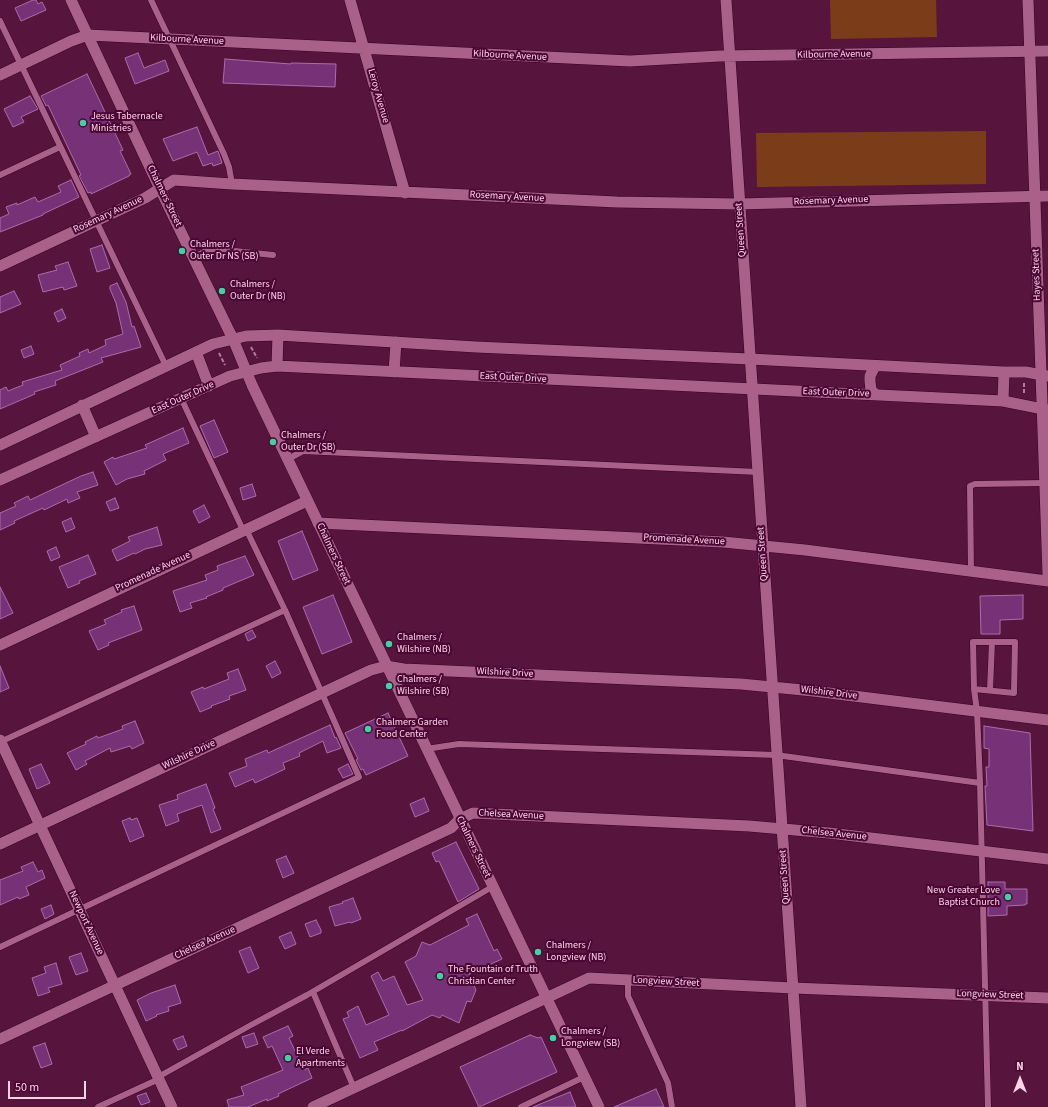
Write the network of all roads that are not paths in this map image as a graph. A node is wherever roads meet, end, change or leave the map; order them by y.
1 (72, 0) edge
2 (151, 0) edge
3 (350, 0) edge
4 (726, 0) edge
5 (1028, 0) edge
6 (0, 21) edge
7 (88, 35) junction
8 (169, 39) junction
9 (364, 49) junction
10 (1048, 51) edge
11 (1030, 52) junction
12 (730, 56) junction
13 (20, 65) junction
14 (0, 75) edge
15 (60, 147) junction
16 (0, 175) edge
17 (232, 184) junction
18 (160, 189) junction
19 (405, 193) junction
20 (1034, 195) junction
21 (1048, 196) edge
22 (740, 204) junction
23 (97, 221) junction
24 (273, 255) dead end
25 (194, 257) junction
26 (0, 266) edge
27 (278, 335) junction
28 (233, 339) junction
29 (396, 342) junction
30 (196, 352) junction
31 (750, 359) junction
32 (166, 366) junction
33 (277, 366) junction
34 (875, 366) junction
35 (246, 371) junction
36 (394, 372) junction
37 (1004, 372) junction
38 (1045, 375) edge
39 (209, 386) junction
40 (752, 390) junction
41 (876, 395) junction
42 (181, 398) junction
43 (1003, 401) junction
44 (82, 405) junction
45 (1045, 410) edge
46 (96, 437) junction
47 (0, 444) edge
48 (288, 459) junction
49 (758, 472) junction
50 (0, 480) edge
51 (1044, 483) junction
52 (308, 501) junction
53 (318, 523) junction
54 (244, 529) junction
55 (762, 546) junction
56 (971, 571) junction
57 (1048, 574) edge
58 (1048, 581) edge
59 (285, 610) junction
60 (992, 642) junction
61 (0, 645) edge
62 (386, 666) junction
63 (772, 687) junction
64 (974, 689) junction
65 (990, 690) junction
66 (322, 693) junction
67 (977, 711) junction
68 (1048, 720) edge
69 (0, 741) edge
70 (426, 749) junction
71 (776, 755) junction
72 (980, 783) junction
73 (460, 819) junction
74 (40, 825) junction
75 (782, 829) junction
76 (0, 844) edge
77 (982, 851) junction
78 (1048, 859) edge
79 (492, 887) junction
80 (80, 910) junction
81 (0, 947) edge
82 (628, 980) junction
83 (114, 985) junction
84 (793, 988) junction
85 (313, 992) junction
86 (985, 995) junction
87 (546, 998) junction
88 (1048, 998) edge
89 (0, 1039) edge
90 (584, 1077) junction
91 (159, 1078) junction
92 (354, 1088) junction
93 (98, 1107) edge
94 (172, 1107) edge
95 (313, 1107) edge
96 (521, 1107) edge
97 (599, 1107) edge
98 (672, 1107) edge
99 (801, 1107) edge
100 (988, 1107) edge

1 - 7 street, Chalmers Street
2 - 8 lane
3 - 9 street, Leroy Avenue
4 - 12 street, Queen Street
5 - 11 street, Hayes Street
6 - 13 lane
7 - 8 street, Kilbourne Avenue
7 - 13 street, Kilbourne Avenue
7 - 18 street, Chalmers Street
8 - 9 street, Kilbourne Avenue
8 - 17 lane
9 - 12 street, Kilbourne Avenue
9 - 19 street, Leroy Avenue
10 - 11 street, Kilbourne Avenue
11 - 12 street, Kilbourne Avenue
11 - 20 street, Hayes Street
12 - 22 street, Queen Street
13 - 14 street, Kilbourne Avenue
13 - 15 lane
15 - 16 lane
15 - 23 lane
17 - 18 street, Rosemary Avenue
17 - 19 street, Rosemary Avenue
18 - 23 street, Rosemary Avenue
18 - 25 street, Chalmers Street
19 - 22 street, Rosemary Avenue
20 - 21 street, Rosemary Avenue
20 - 22 street, Rosemary Avenue
20 - 38 street, Hayes Street
22 - 31 street, Queen Street
23 - 26 street, Rosemary Avenue
23 - 32 lane
24 - 25 lane
25 - 28 street, Chalmers Street
27 - 28 street
27 - 29 street
27 - 33 street
28 - 30 street
28 - 35 street, Chalmers Street
29 - 31 street
29 - 36 street
30 - 32 street
30 - 39 street
31 - 34 street
31 - 40 street, Queen Street
32 - 44 street
33 - 35 street, East Outer Drive
33 - 36 street, East Outer Drive
34 - 37 street
34 - 41 street
35 - 39 street, East Outer Drive
35 - 48 street, Chalmers Street
36 - 40 street, East Outer Drive
37 - 38 street
37 - 43 street
38 - 45 street, Hayes Street
39 - 42 street, East Outer Drive
40 - 41 street, East Outer Drive
40 - 49 street, Queen Street
41 - 43 street, East Outer Drive
42 - 46 street, East Outer Drive
42 - 54 lane
43 - 45 street, East Outer Drive
44 - 46 street
44 - 47 street
45 - 51 street, Hayes Street
46 - 50 street, East Outer Drive
48 - 49 lane
48 - 52 street, Chalmers Street
49 - 55 street, Queen Street
51 - 56 lane
51 - 57 street, Hayes Street
52 - 53 street, Chalmers Street
52 - 54 street, Promenade Avenue
53 - 55 street, Promenade Avenue
53 - 62 street, Chalmers Street
54 - 59 lane
54 - 61 street, Promenade Avenue
55 - 56 street, Promenade Avenue
55 - 63 street, Queen Street
56 - 58 street, Promenade Avenue
59 - 66 lane
59 - 69 lane
60 - 64 lane
60 - 65 lane
60 - 65 lane
62 - 63 street, Wilshire Drive
62 - 66 street, Wilshire Drive
62 - 70 street, Chalmers Street
63 - 67 street, Wilshire Drive
63 - 71 street, Queen Street
64 - 65 lane
64 - 67 lane
66 - 74 street, Wilshire Drive
66 - 80 lane
67 - 68 street, Wilshire Drive
67 - 72 lane
69 - 74 street, Newport Avenue
70 - 71 lane
70 - 73 street, Chalmers Street
71 - 72 lane
71 - 75 street, Queen Street
72 - 77 lane
73 - 75 street, Chelsea Avenue
73 - 79 street, Chalmers Street
73 - 83 street, Chelsea Avenue
74 - 76 street, Wilshire Drive
74 - 80 street, Newport Avenue
75 - 77 street, Chelsea Avenue
75 - 84 street, Queen Street
77 - 78 street, Chelsea Avenue
77 - 86 lane
79 - 85 lane
79 - 87 street, Chalmers Street
80 - 81 lane
80 - 83 street, Newport Avenue
82 - 84 street, Longview Street
82 - 87 street, Longview Street
82 - 98 lane
83 - 89 street, Chelsea Avenue
83 - 91 street, Newport Avenue
84 - 86 street, Longview Street
84 - 99 street, Queen Street
85 - 91 lane
85 - 92 lane
86 - 88 street, Longview Street
86 - 100 lane
87 - 90 street, Chalmers Street
87 - 92 street, Longview Street
90 - 96 lane
90 - 97 street, Chalmers Street
91 - 93 lane
91 - 94 street, Newport Avenue
92 - 95 street, Longview Street

